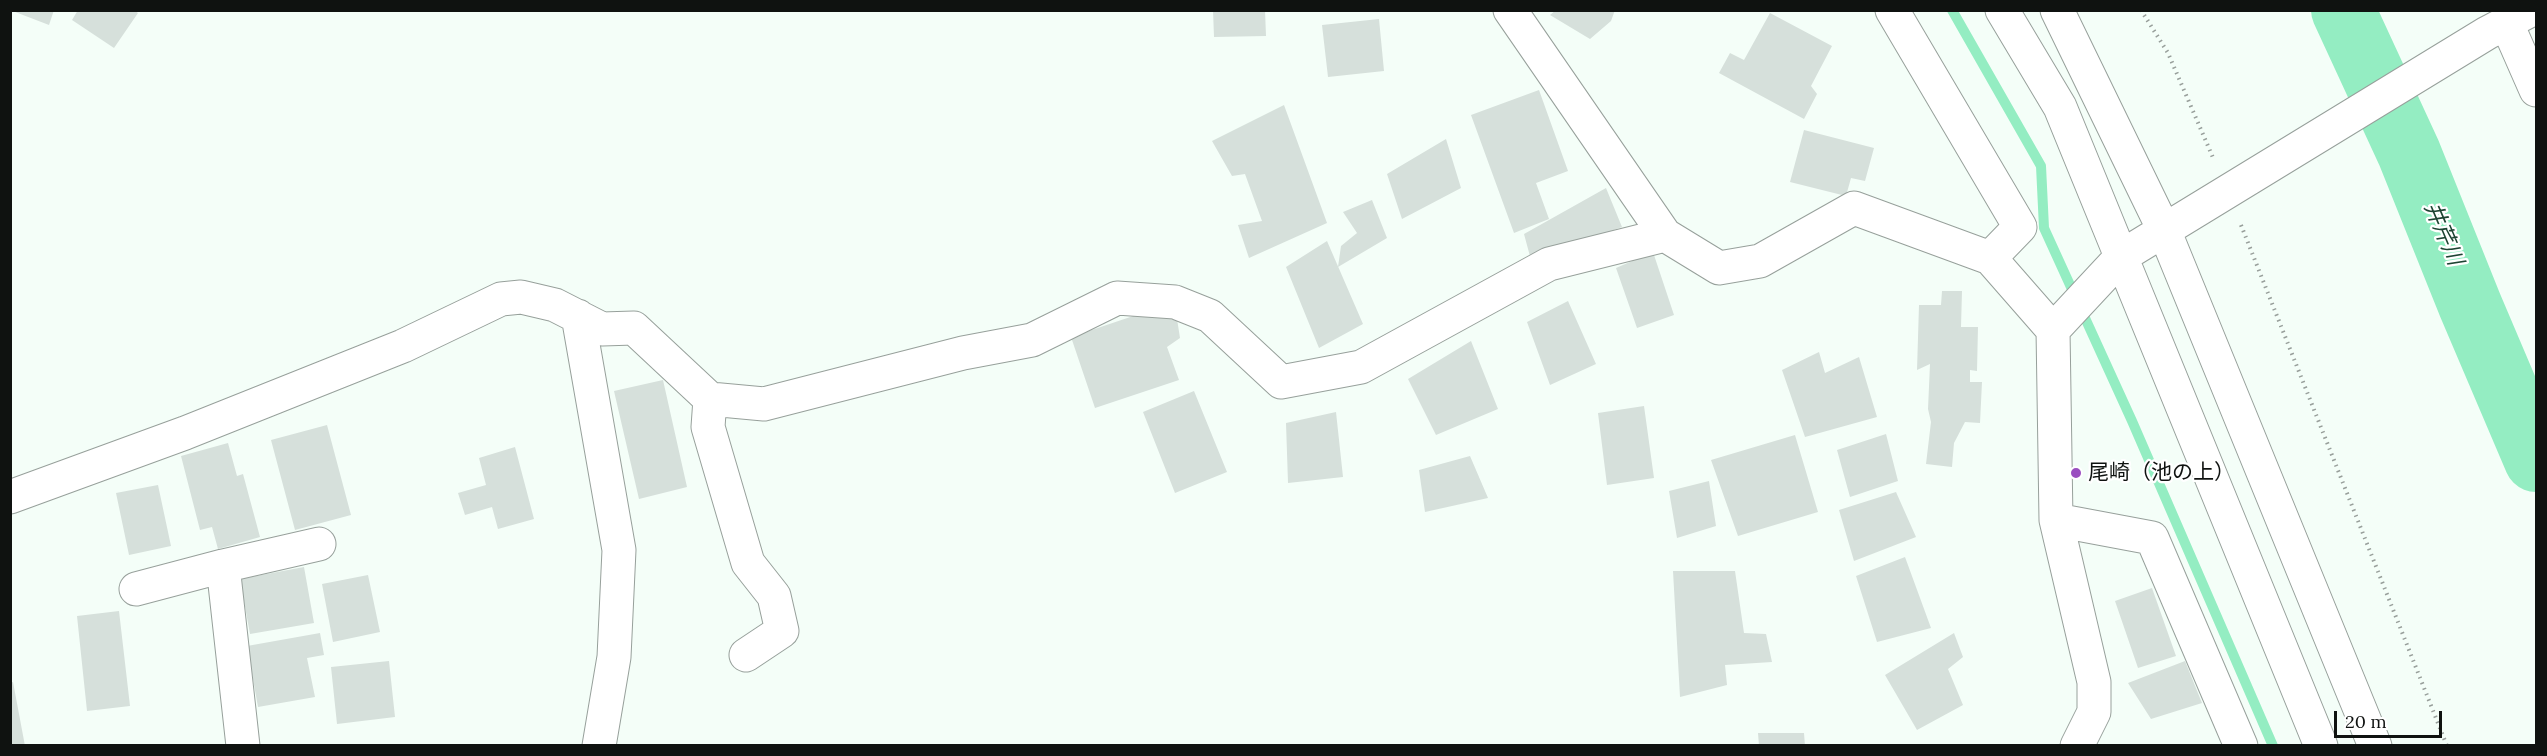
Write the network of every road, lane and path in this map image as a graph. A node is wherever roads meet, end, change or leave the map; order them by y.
1 (1510, 10) edge
2 (1892, 10) edge
3 (2002, 10) edge
4 (2057, 10) edge
5 (2141, 10) edge
6 (2508, 22) edge
7 (2536, 90) edge
8 (2228, 192) junction
9 (2164, 230) junction
10 (1665, 235) junction
11 (2122, 256) junction
12 (1990, 258) junction
13 (578, 316) junction
14 (2053, 330) junction
15 (710, 399) junction
16 (10, 497) edge
17 (2056, 520) junction
18 (319, 544) dead end
19 (223, 566) junction
20 (136, 589) dead end
21 (746, 655) dead end
22 (243, 746) edge
23 (599, 746) edge
24 (2077, 746) edge
25 (2241, 746) edge
26 (2321, 746) edge
27 (2375, 746) edge
28 (2447, 746) edge

1 - 10 street
2 - 12 street
3 - 11 street
4 - 9 street
5 - 8 path
6 - 7 street
6 - 8 street
8 - 9 street
8 - 28 path
9 - 11 street
9 - 27 street
10 - 12 street
10 - 15 street
11 - 14 street
11 - 26 street
12 - 14 street
13 - 15 street
13 - 16 street
13 - 23 street
14 - 17 street
15 - 21 street
17 - 24 street
17 - 25 street
18 - 19 street
19 - 20 street
19 - 22 street

